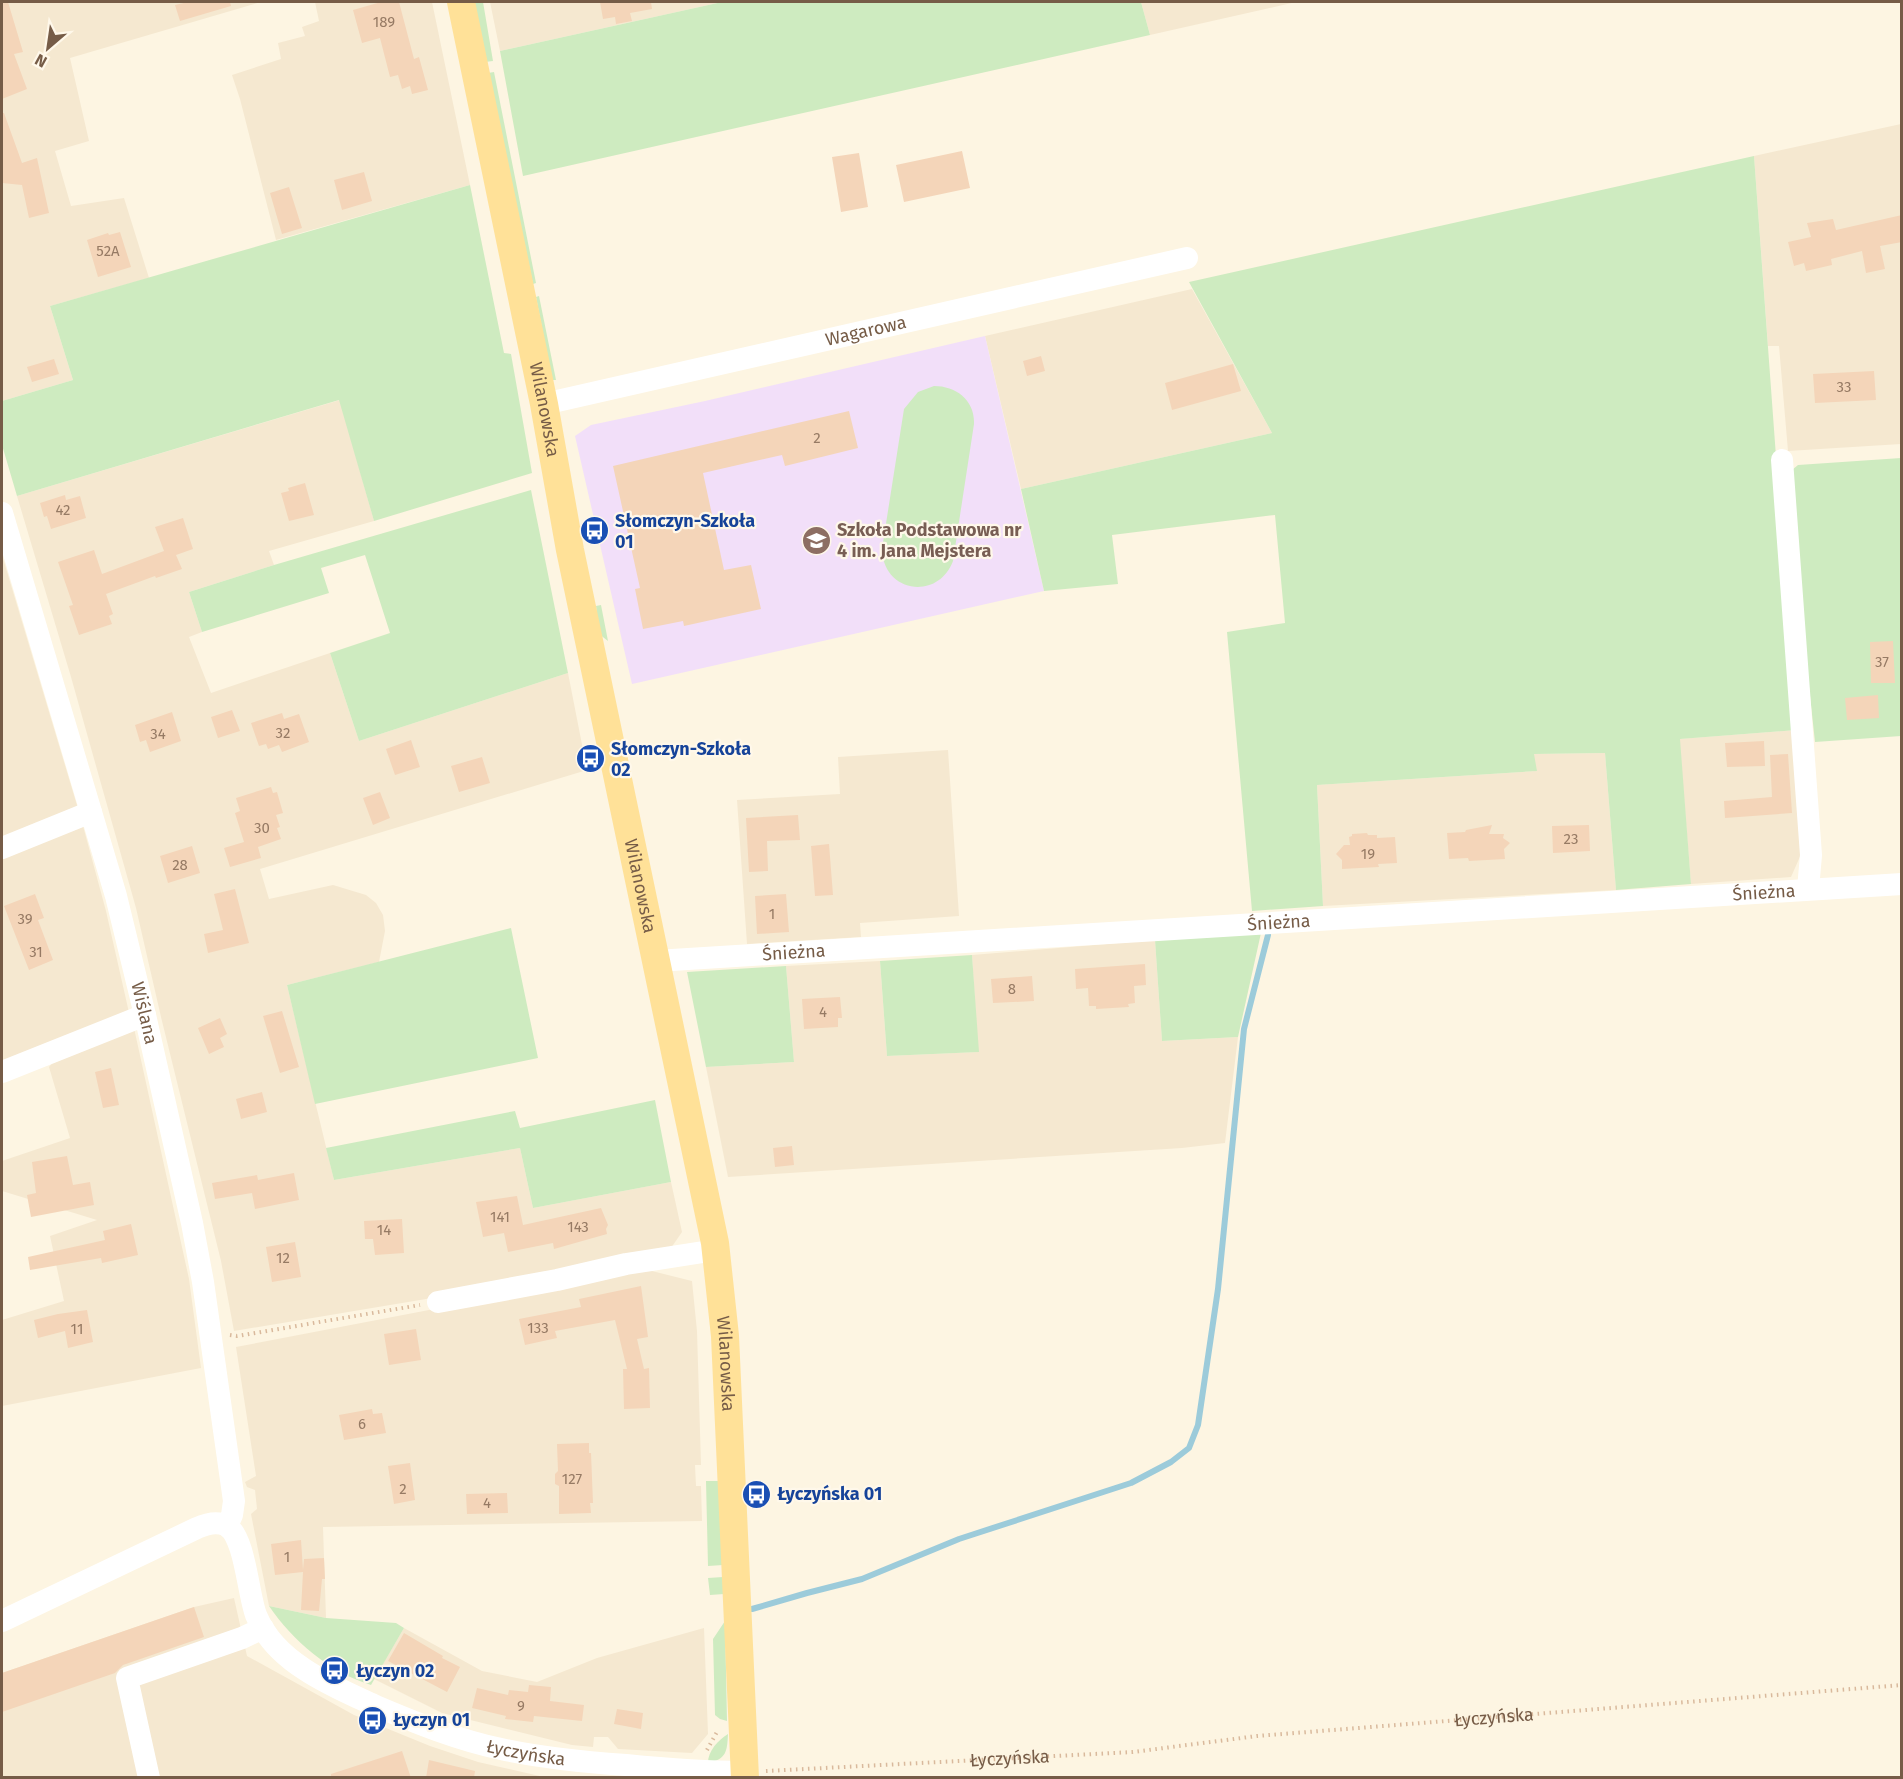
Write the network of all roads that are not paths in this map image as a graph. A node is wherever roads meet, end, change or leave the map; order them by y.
1 (461, 2) edge
2 (1187, 258) dead end
3 (544, 404) junction
4 (1782, 460) dead end
5 (2, 513) edge
6 (91, 812) junction
7 (2, 848) edge
8 (1902, 884) edge
9 (1808, 889) junction
10 (656, 961) junction
11 (145, 1015) junction
12 (2, 1072) edge
13 (716, 1250) junction
14 (438, 1302) road end
15 (227, 1526) junction
16 (2, 1621) edge
17 (263, 1628) junction
18 (744, 1775) edge
19 (149, 1778) edge

1 - 3 main road, Wilanowska
2 - 3 street, Wagarowa
3 - 10 main road, Wilanowska
4 - 9 street
5 - 6 street, Wiślana
6 - 7 street
6 - 11 street, Wiślana
8 - 9 street, Śnieżna
9 - 10 street, Śnieżna
10 - 13 main road, Wilanowska
11 - 12 street
11 - 15 street, Wiślana
13 - 14 street
13 - 18 main road, Wilanowska
15 - 16 street
15 - 17 street, Łyczyńska
17 - 18 street, Łyczyńska
17 - 19 street

